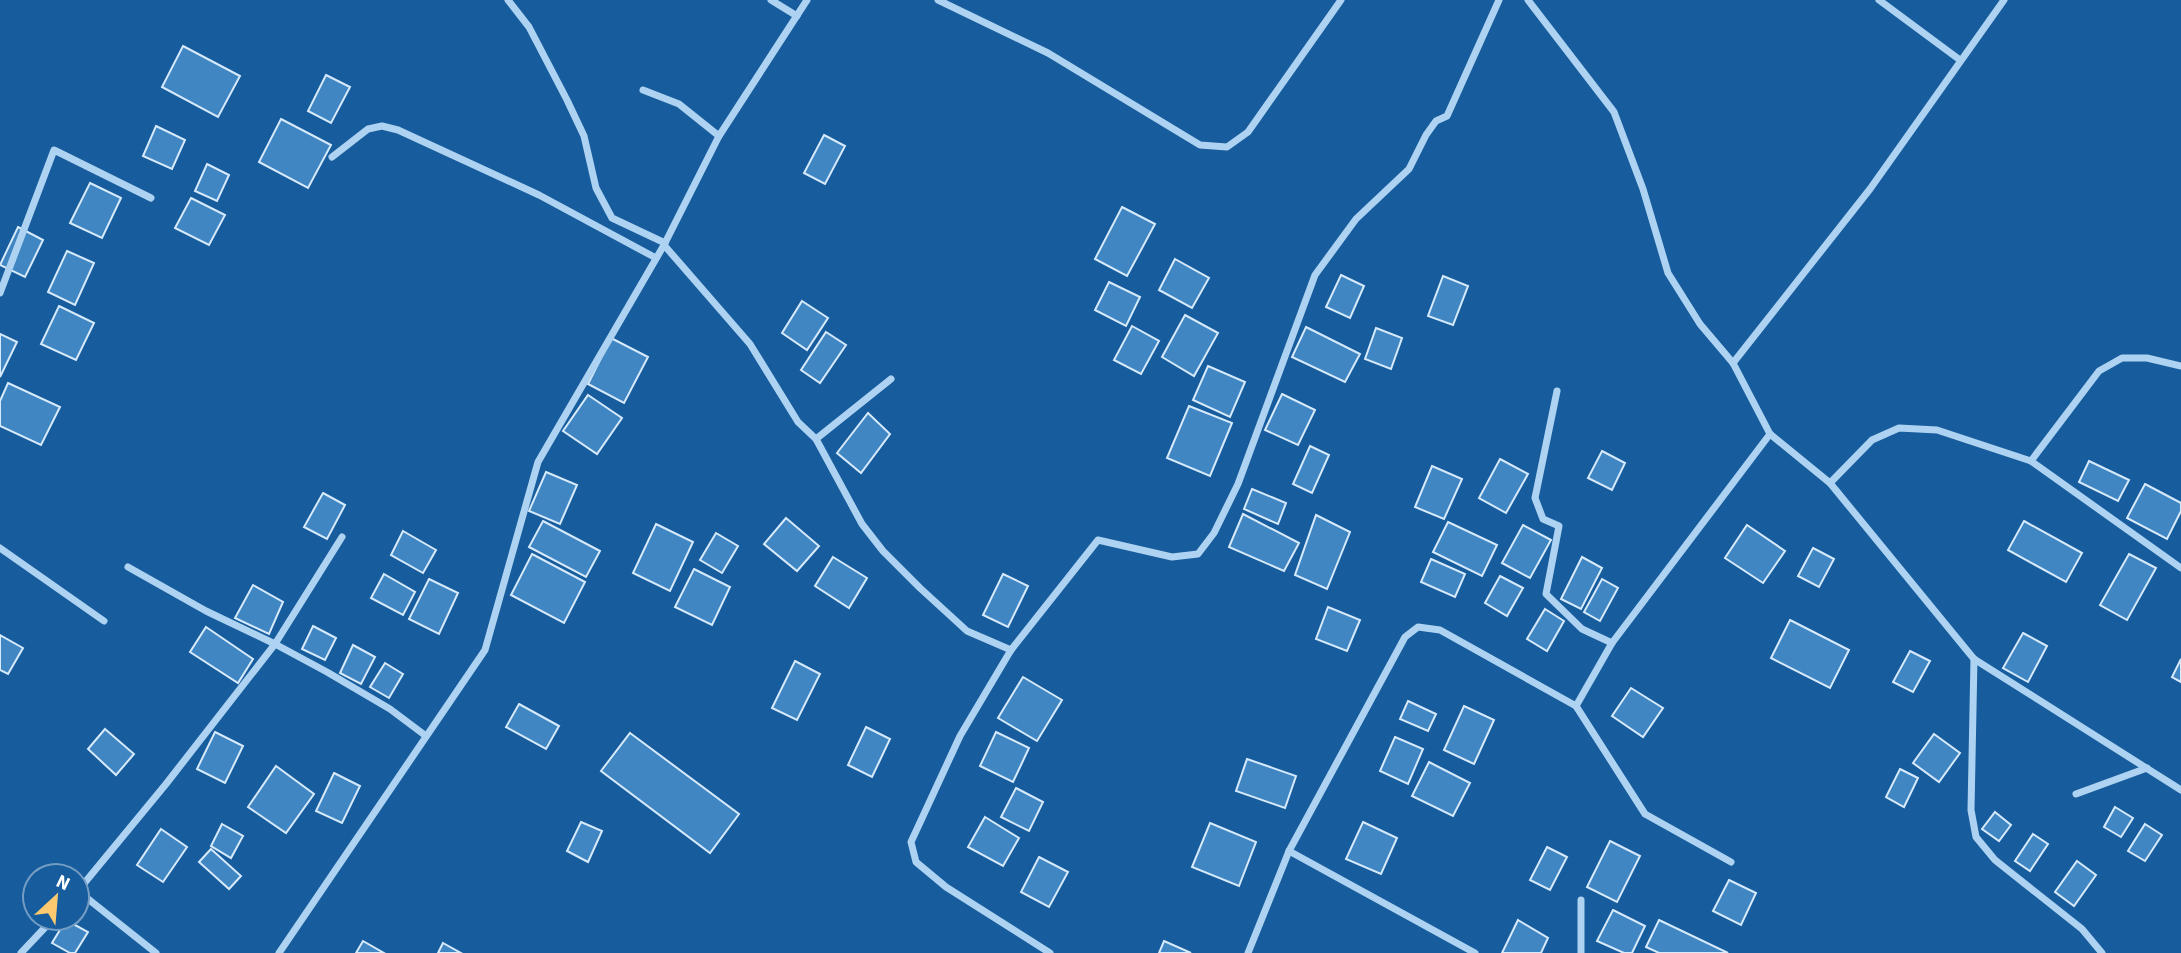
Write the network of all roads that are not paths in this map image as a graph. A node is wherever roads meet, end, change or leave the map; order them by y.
1 (508, 0) edge
2 (771, 0) edge
3 (807, 0) edge
4 (938, 0) edge
5 (1341, 0) edge
6 (1499, 0) edge
7 (1528, 0) edge
8 (1879, 0) edge
9 (2004, 0) edge
10 (797, 16) junction
11 (1960, 60) junction
12 (643, 90) dead end
13 (719, 136) junction
14 (332, 157) dead end
15 (151, 198) dead end
16 (664, 244) junction
17 (656, 258) junction
18 (0, 293) edge
19 (1732, 363) junction
20 (2181, 366) edge
21 (891, 379) dead end
22 (1557, 391) dead end
23 (1770, 434) junction
24 (817, 439) junction
25 (2031, 461) junction
26 (1830, 483) junction
27 (342, 537) dead end
28 (0, 548) edge
29 (128, 567) dead end
30 (2181, 568) edge
31 (104, 621) dead end
32 (1612, 643) junction
33 (275, 644) junction
34 (1011, 650) junction
35 (1974, 659) junction
36 (1576, 706) junction
37 (426, 736) junction
38 (2147, 768) junction
39 (2181, 790) edge
40 (2076, 794) dead end
41 (1289, 851) junction
42 (1731, 862) dead end
43 (91, 875) edge
44 (1581, 900) dead end
45 (91, 901) edge
46 (41, 932) edge
47 (21, 953) edge
48 (156, 953) edge
49 (279, 953) edge
50 (1050, 953) edge
51 (1248, 953) edge
52 (1475, 953) edge
53 (1581, 953) edge
54 (2102, 953) edge

1 - 16 street
2 - 10 street
3 - 10 street
4 - 5 street
6 - 34 street
7 - 19 street
8 - 11 street
9 - 11 street
10 - 13 street
11 - 19 street
12 - 13 street
13 - 16 street
14 - 17 street
15 - 18 street
16 - 17 street
16 - 24 street
17 - 37 street
19 - 23 street
20 - 25 street
21 - 24 street
22 - 32 street
23 - 26 street
23 - 32 street
24 - 34 street
25 - 26 street
25 - 30 street
26 - 35 street
27 - 33 street
28 - 31 street
29 - 33 street
32 - 36 street
33 - 37 street
33 - 43 street
34 - 50 street
35 - 38 street
35 - 54 street
36 - 41 street
36 - 42 street
37 - 49 street
38 - 39 street
38 - 40 street
41 - 51 street
41 - 52 street
44 - 53 street
45 - 48 street
46 - 47 street

